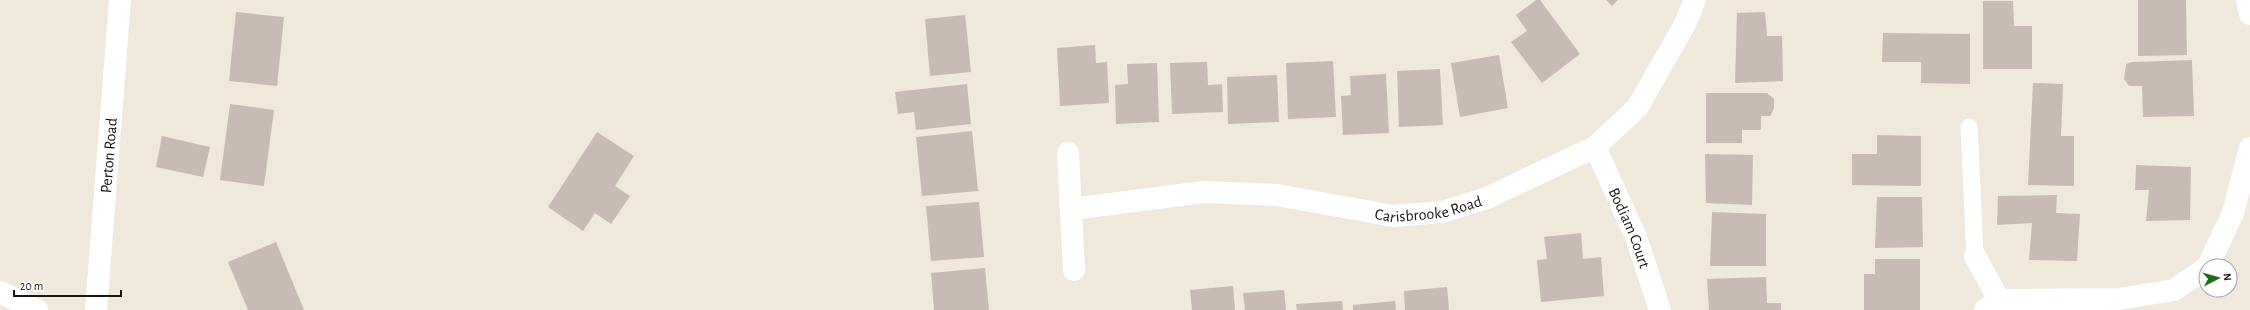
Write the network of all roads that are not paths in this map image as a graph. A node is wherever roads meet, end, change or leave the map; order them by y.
1 (120, 0) edge
2 (1694, 0) edge
3 (2247, 0) edge
4 (2250, 14) edge
5 (1969, 127) dead end
6 (1595, 147) junction
7 (2250, 148) edge
8 (1068, 153) dead end
9 (1072, 209) junction
10 (1975, 256) joint
11 (2211, 258) edge
12 (1074, 270) dead end
13 (2198, 273) edge
14 (0, 292) edge
15 (1992, 305) edge
16 (37, 310) edge
17 (96, 310) edge
18 (1660, 310) edge

1 - 17 street, Perton Road
2 - 6 street, Carisbrooke Road
3 - 4 street
5 - 10 lane
6 - 9 street, Carisbrooke Road
6 - 18 street, Bodiam Court
7 - 11 street
8 - 9 street
9 - 12 street
10 - 15 street
13 - 15 street
14 - 16 street

